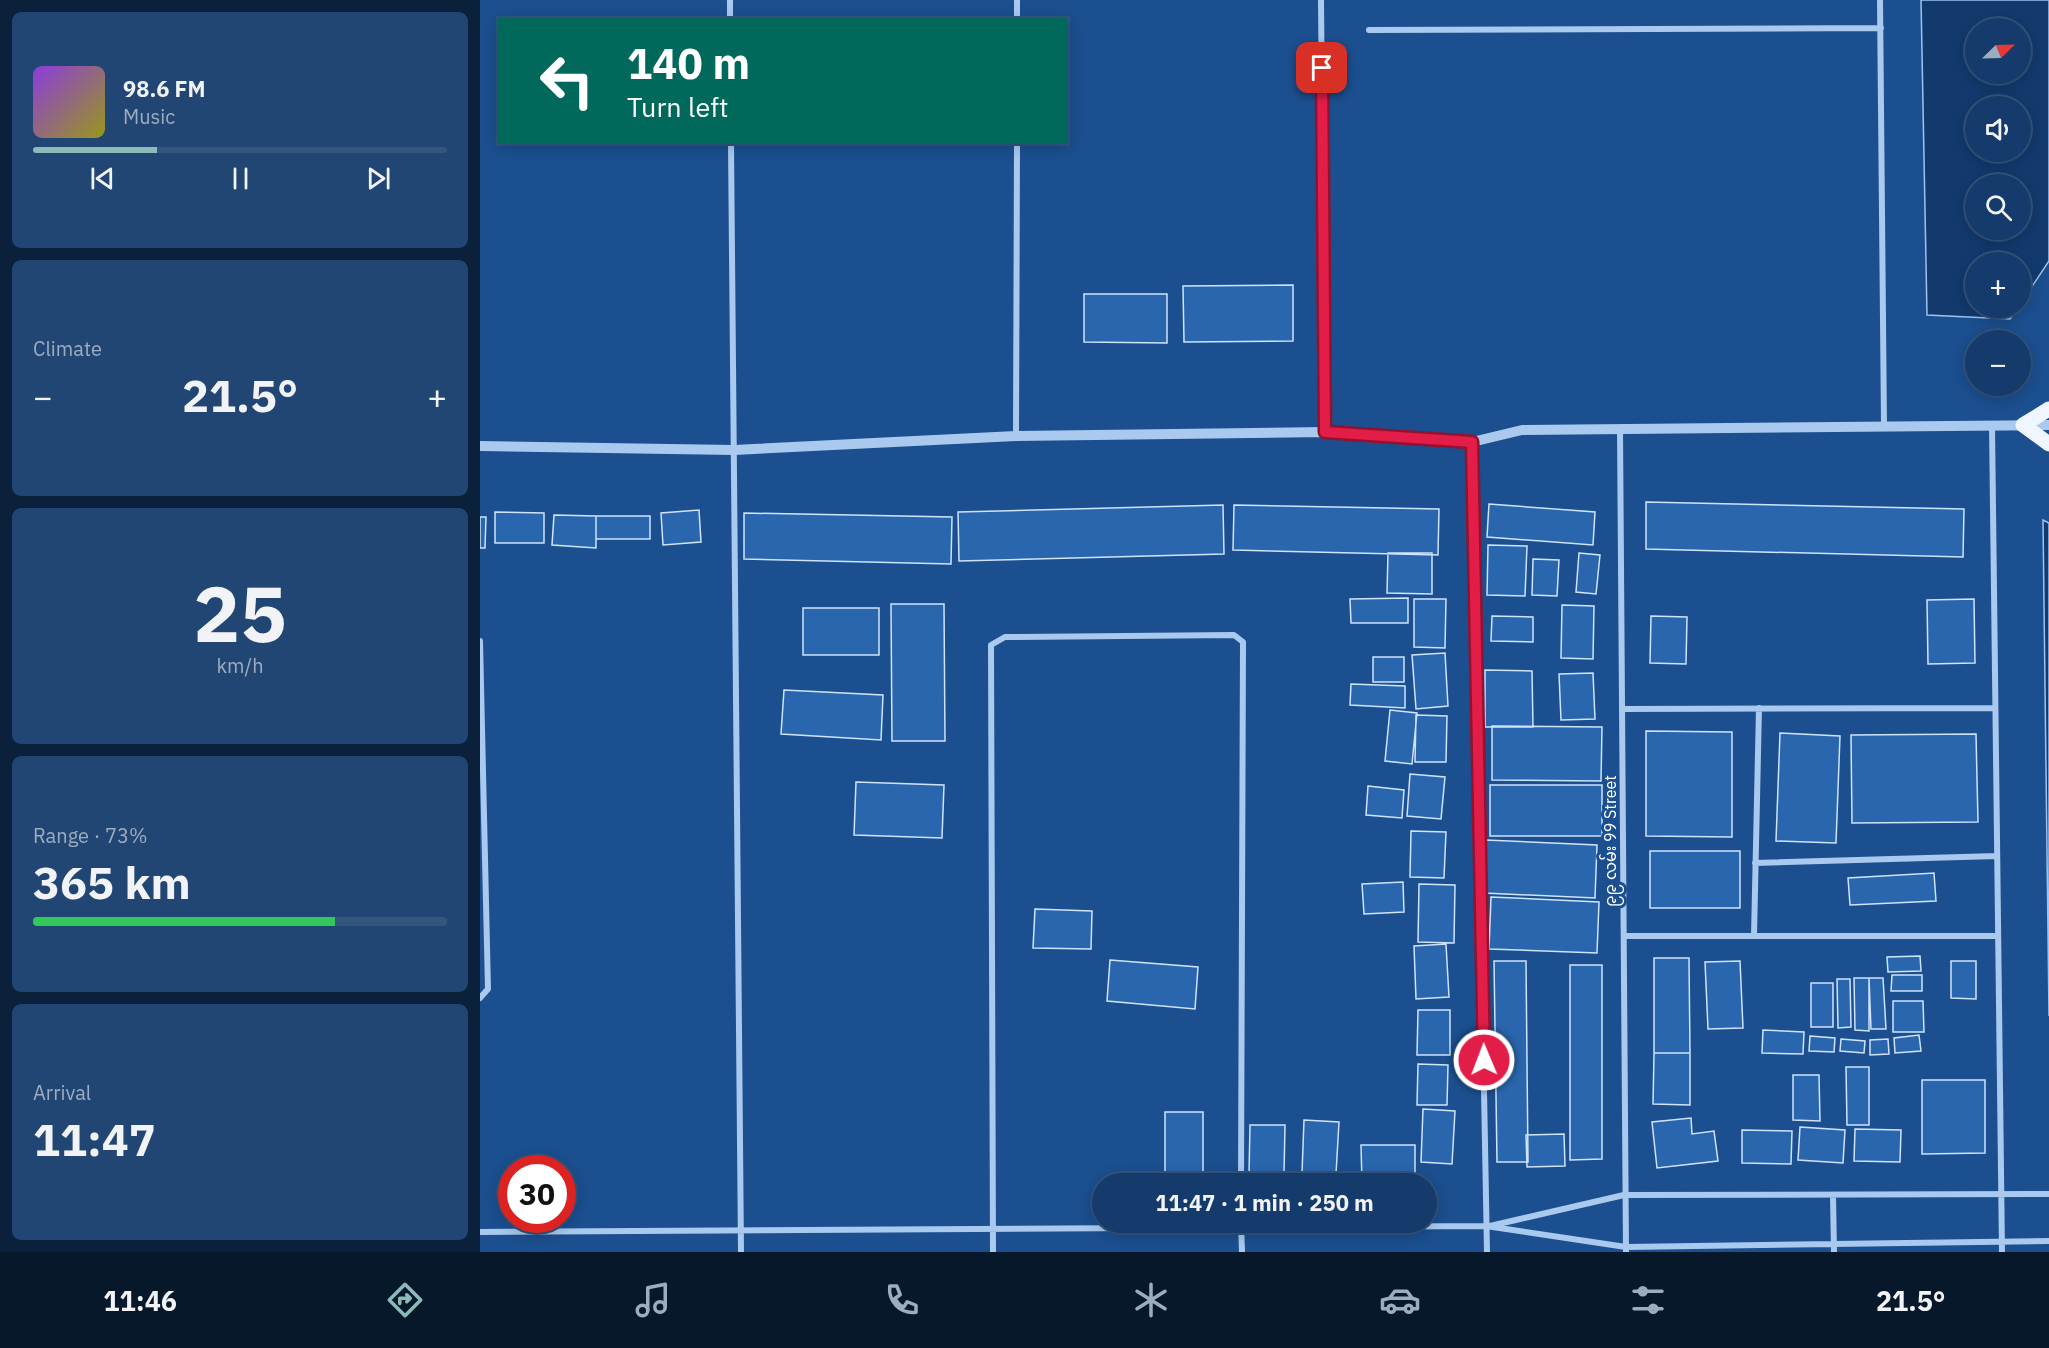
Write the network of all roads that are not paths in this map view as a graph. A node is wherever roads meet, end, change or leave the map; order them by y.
1 (730, 0) edge
2 (1017, 0) edge
3 (1321, 0) edge
4 (1881, 0) edge
5 (730, 18) edge
6 (1017, 18) edge
7 (1881, 28) junction
8 (1369, 30) dead end
9 (731, 144) edge
10 (1017, 144) edge
11 (2049, 409) edge
12 (1992, 425) junction
13 (2023, 425) junction
14 (2049, 425) edge
15 (1884, 426) junction
16 (1620, 429) junction
17 (1325, 432) junction
18 (1016, 435) junction
19 (1472, 442) junction
20 (2049, 444) edge
21 (480, 446) edge
22 (734, 450) junction
23 (480, 641) edge
24 (1758, 708) junction
25 (1995, 708) junction
26 (1623, 709) junction
27 (1996, 856) junction
28 (1755, 863) junction
29 (1624, 936) junction
30 (1754, 936) junction
31 (1998, 936) junction
32 (480, 998) edge
33 (1241, 1173) edge
34 (2002, 1194) junction
35 (2049, 1194) edge
36 (1624, 1195) junction
37 (1833, 1195) junction
38 (1437, 1226) edge
39 (1486, 1226) junction
40 (1092, 1227) edge
41 (993, 1229) junction
42 (741, 1230) junction
43 (480, 1232) edge
44 (1241, 1233) edge
45 (2049, 1240) edge
46 (2002, 1241) junction
47 (1834, 1244) junction
48 (1626, 1250) edge
49 (741, 1252) edge
50 (993, 1252) edge
51 (1242, 1252) edge
52 (1487, 1252) edge
53 (1834, 1252) edge
54 (2002, 1252) edge

1 - 5 street
2 - 6 street
3 - 17 street
4 - 7 street
7 - 8 street
7 - 15 street
9 - 22 street
10 - 18 street
11 - 13 main road
12 - 13 street
12 - 15 street
12 - 25 street
13 - 14 street
13 - 20 main road
15 - 16 street
16 - 19 street
16 - 26 street, ၉၉ လမ်း 99 Street
17 - 18 street
17 - 19 street
18 - 22 street
19 - 39 street
21 - 22 street
22 - 42 street
23 - 32 street
24 - 25 street
24 - 26 street
24 - 28 street
25 - 27 street
26 - 29 street, ၉၉ လမ်း 99 Street
27 - 28 street
27 - 31 street
28 - 30 street
29 - 30 street
29 - 36 street, ၉၉ လမ်း 99 Street
30 - 31 street
31 - 34 street
33 - 41 street
34 - 35 street
34 - 37 street
34 - 46 street
36 - 37 street
36 - 39 street
36 - 48 street, ၉၉ လမ်း 99 Street
37 - 47 street
38 - 39 street
39 - 48 street
39 - 52 street
40 - 41 street
41 - 42 street
41 - 50 street
42 - 43 street
42 - 49 street
44 - 51 street
45 - 46 street
46 - 47 street
46 - 54 street
47 - 48 street
47 - 53 street

